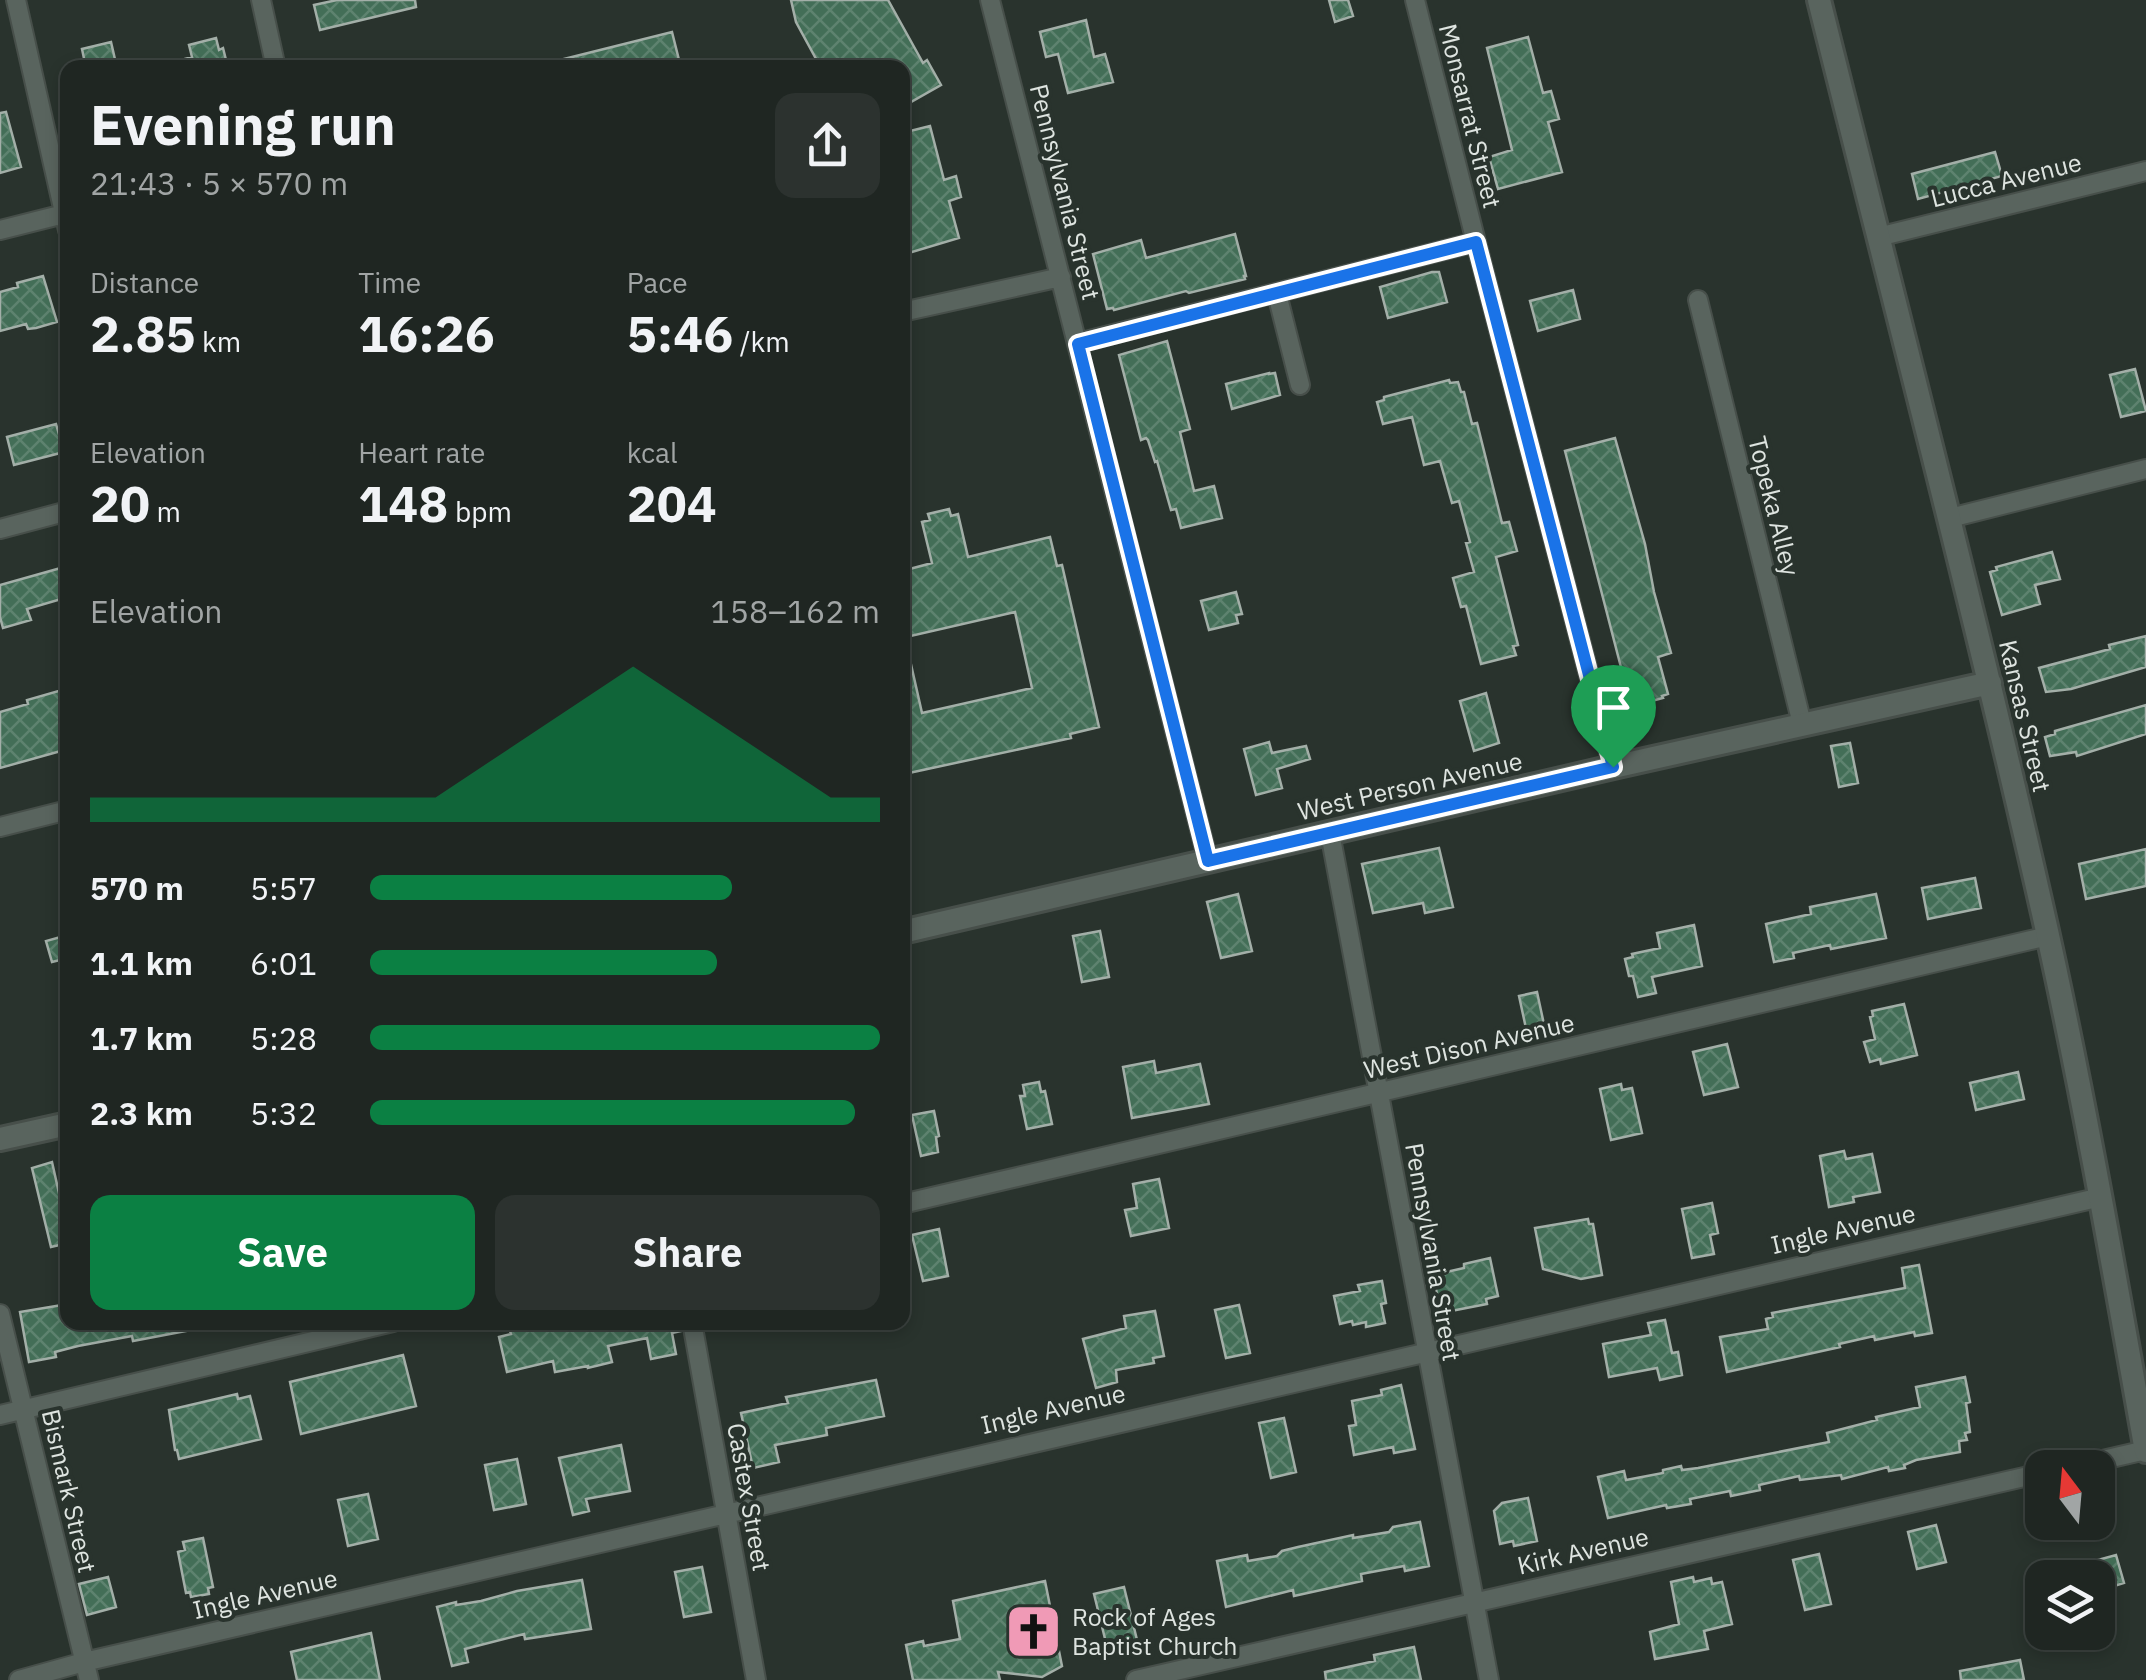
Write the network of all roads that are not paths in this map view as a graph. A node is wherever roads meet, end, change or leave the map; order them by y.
1 (16, 0) edge
2 (261, 0) edge
3 (990, 0) edge
4 (1415, 0) edge
5 (1819, 0) edge
6 (274, 60) edge
7 (2146, 171) edge
8 (60, 195) edge
9 (60, 223) edge
10 (0, 230) edge
11 (1878, 237) junction
12 (1476, 242) junction
13 (1061, 276) junction
14 (1277, 294) junction
15 (1698, 300) dead end
16 (910, 310) edge
17 (1078, 344) junction
18 (1300, 385) dead end
19 (2146, 469) edge
20 (60, 514) edge
21 (1950, 518) junction
22 (0, 529) edge
23 (1990, 684) junction
24 (1802, 724) junction
25 (1613, 767) junction
26 (60, 812) edge
27 (0, 827) edge
28 (1330, 832) junction
29 (1208, 861) junction
30 (910, 930) edge
31 (2048, 936) junction
32 (1379, 1093) junction
33 (60, 1126) edge
34 (0, 1140) edge
35 (2101, 1196) junction
36 (910, 1202) edge
37 (0, 1314) edge
38 (359, 1330) edge
39 (693, 1330) edge
40 (1426, 1349) junction
41 (24, 1409) junction
42 (0, 1415) edge
43 (2146, 1450) edge
44 (2115, 1457) edge
45 (2025, 1477) edge
46 (726, 1511) junction
47 (1473, 1602) junction
48 (86, 1671) edge
49 (19, 1680) edge
50 (756, 1680) edge
51 (1136, 1680) edge
52 (1489, 1680) edge

1 - 8 street
2 - 6 street
3 - 13 street, Pennsylvania Street
4 - 12 street, Monsarrat Street
5 - 11 street, Kansas Street
7 - 11 street, Lucca Avenue
9 - 10 street
11 - 21 street, Kansas Street
12 - 14 street
12 - 25 street, Monsarrat Street
13 - 16 street
13 - 17 street, Pennsylvania Street
14 - 17 street
14 - 18 street
15 - 24 street, Topeka Alley
17 - 29 street, Pennsylvania Street
19 - 21 street
20 - 22 street
21 - 23 street, Kansas Street
23 - 24 street, West Person Avenue
23 - 31 street, Kansas Street
24 - 25 street, West Person Avenue
25 - 28 street, West Person Avenue
26 - 27 street
28 - 29 street, West Person Avenue
28 - 32 street, Pennsylvania Street
29 - 30 street, West Person Avenue
31 - 32 street, West Dison Avenue
31 - 35 street, Kansas Street
32 - 36 street, West Dison Avenue
32 - 40 street, Pennsylvania Street
33 - 34 street
35 - 40 street, Ingle Avenue
35 - 43 street, Kansas Street
37 - 41 street, Bismark Street
38 - 41 street
39 - 46 street, Castex Street
40 - 46 street, Ingle Avenue
40 - 47 street, Pennsylvania Street
41 - 42 street
41 - 48 street, Bismark Street
43 - 44 street
45 - 47 street, Kirk Avenue
46 - 48 street, Ingle Avenue
46 - 50 street, Castex Street
47 - 51 street, Kirk Avenue
47 - 52 street, Pennsylvania Street
48 - 49 street, Ingle Avenue

